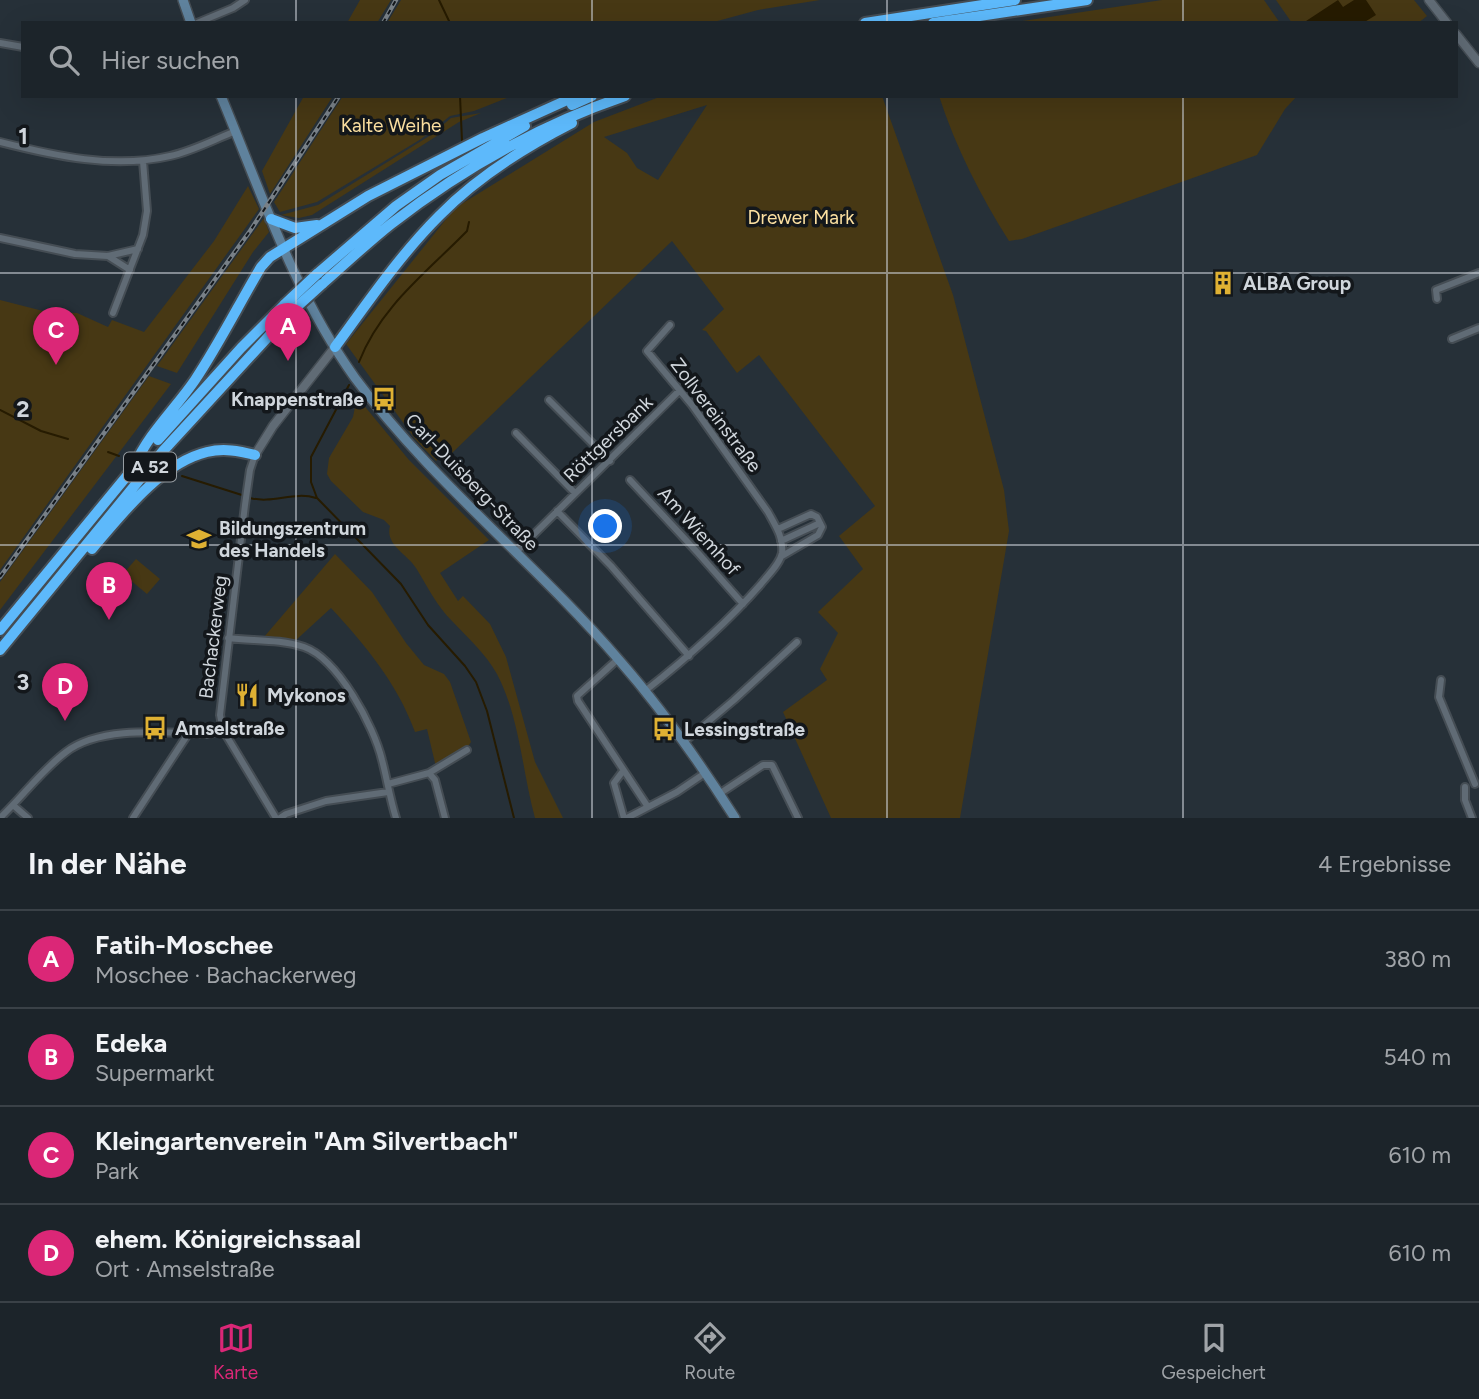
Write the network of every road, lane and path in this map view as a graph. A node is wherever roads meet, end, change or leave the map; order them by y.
1 (183, 0) edge
2 (245, 0) edge
3 (1016, 0) edge
4 (1087, 0) edge
5 (1429, 0) edge
6 (193, 21) edge
7 (199, 21) edge
8 (878, 21) edge
9 (946, 21) edge
10 (1445, 21) edge
11 (1458, 37) edge
12 (0, 43) edge
13 (21, 47) edge
14 (1479, 63) edge
15 (223, 98) edge
16 (572, 98) edge
17 (614, 98) edge
18 (592, 102) edge
19 (236, 131) junction
20 (0, 142) edge
21 (144, 161) junction
22 (271, 219) junction
23 (320, 224) junction
24 (0, 238) edge
25 (284, 248) junction
26 (138, 249) junction
27 (108, 256) junction
28 (130, 270) junction
29 (1479, 273) edge
30 (1437, 299) dead end
31 (288, 308) junction
32 (113, 313) dead end
33 (670, 325) dead end
34 (1479, 328) edge
35 (1452, 339) dead end
36 (335, 346) junction
37 (680, 390) junction
38 (549, 400) dead end
39 (516, 433) dead end
40 (255, 455) junction
41 (610, 461) junction
42 (135, 465) junction
43 (630, 480) dead end
44 (575, 492) junction
45 (557, 511) junction
46 (820, 523) junction
47 (778, 529) junction
48 (781, 541) junction
49 (516, 552) junction
50 (782, 556) junction
51 (743, 604) junction
52 (18, 628) junction
53 (0, 630) edge
54 (228, 639) junction
55 (797, 642) dead end
56 (0, 650) edge
57 (689, 656) junction
58 (618, 659) junction
59 (1441, 680) dead end
60 (645, 691) junction
61 (223, 730) junction
62 (188, 734) junction
63 (684, 742) junction
64 (467, 750) dead end
65 (623, 771) junction
66 (429, 773) junction
67 (705, 774) junction
68 (1475, 784) dead end
69 (1465, 787) dead end
70 (388, 788) junction
71 (719, 794) junction
72 (13, 805) junction
73 (648, 807) junction
74 (1, 818) edge
75 (28, 818) edge
76 (133, 818) edge
77 (278, 818) edge
78 (396, 818) edge
79 (445, 818) edge
80 (625, 818) edge
81 (735, 818) edge
82 (798, 818) edge
83 (1472, 818) edge

1 - 6 main road
2 - 7 street
3 - 8 highway
4 - 9 highway
5 - 10 street
11 - 14 street
12 - 13 street
15 - 19 main road, Carl-Duisberg-Straße
16 - 23 highway
17 - 18 highway, A 52
18 - 31 highway, A 52, bridge
18 - 36 highway
19 - 21 street
19 - 22 main road, Carl-Duisberg-Straße
20 - 21 street
21 - 26 street
22 - 23 highway
22 - 25 main road, Carl-Duisberg-Straße
23 - 25 highway
24 - 27 street
25 - 36 main road, Carl-Duisberg-Straße
25 - 42 highway
26 - 27 street
26 - 28 street
27 - 28 street
28 - 32 street
29 - 30 street
31 - 42 highway, A 52
31 - 52 highway, A 52
33 - 37 street, Zollvereinstraße
34 - 35 street
36 - 40 street, Bachackerweg
36 - 49 main road, Carl-Duisberg-Straße
37 - 41 street, Röttgersbank
37 - 47 street, Zollvereinstraße
38 - 41 street
39 - 44 street
40 - 52 highway
40 - 54 street, Bachackerweg
41 - 44 street, Röttgersbank
42 - 53 highway, A 52
43 - 51 street, Am Wiemhof
44 - 45 street, Röttgersbank
45 - 49 street, Röttgersbank
45 - 57 street
46 - 47 street
46 - 48 street
46 - 50 street
47 - 48 street, Zollvereinstraße
48 - 50 street, Zollvereinstraße
49 - 58 main road, Carl-Duisberg-Straße
50 - 51 street
51 - 57 street
52 - 56 highway, A 52
54 - 61 street, Bachackerweg
54 - 70 street
55 - 63 street
57 - 60 street
58 - 60 main road, Carl-Duisberg-Straße
58 - 65 street
59 - 68 street
60 - 63 main road, Carl-Duisberg-Straße
61 - 62 street
61 - 77 street, Bachackerweg
62 - 72 street
62 - 76 street
63 - 67 main road, Carl-Duisberg-Straße
64 - 66 street
65 - 73 street
65 - 80 street
66 - 70 street
66 - 79 street
67 - 71 main road, Carl-Duisberg-Straße
67 - 73 street
69 - 83 street
70 - 77 street
70 - 78 street
71 - 81 main road, Carl-Duisberg-Straße
71 - 82 street
72 - 74 street
72 - 75 street
73 - 80 street

